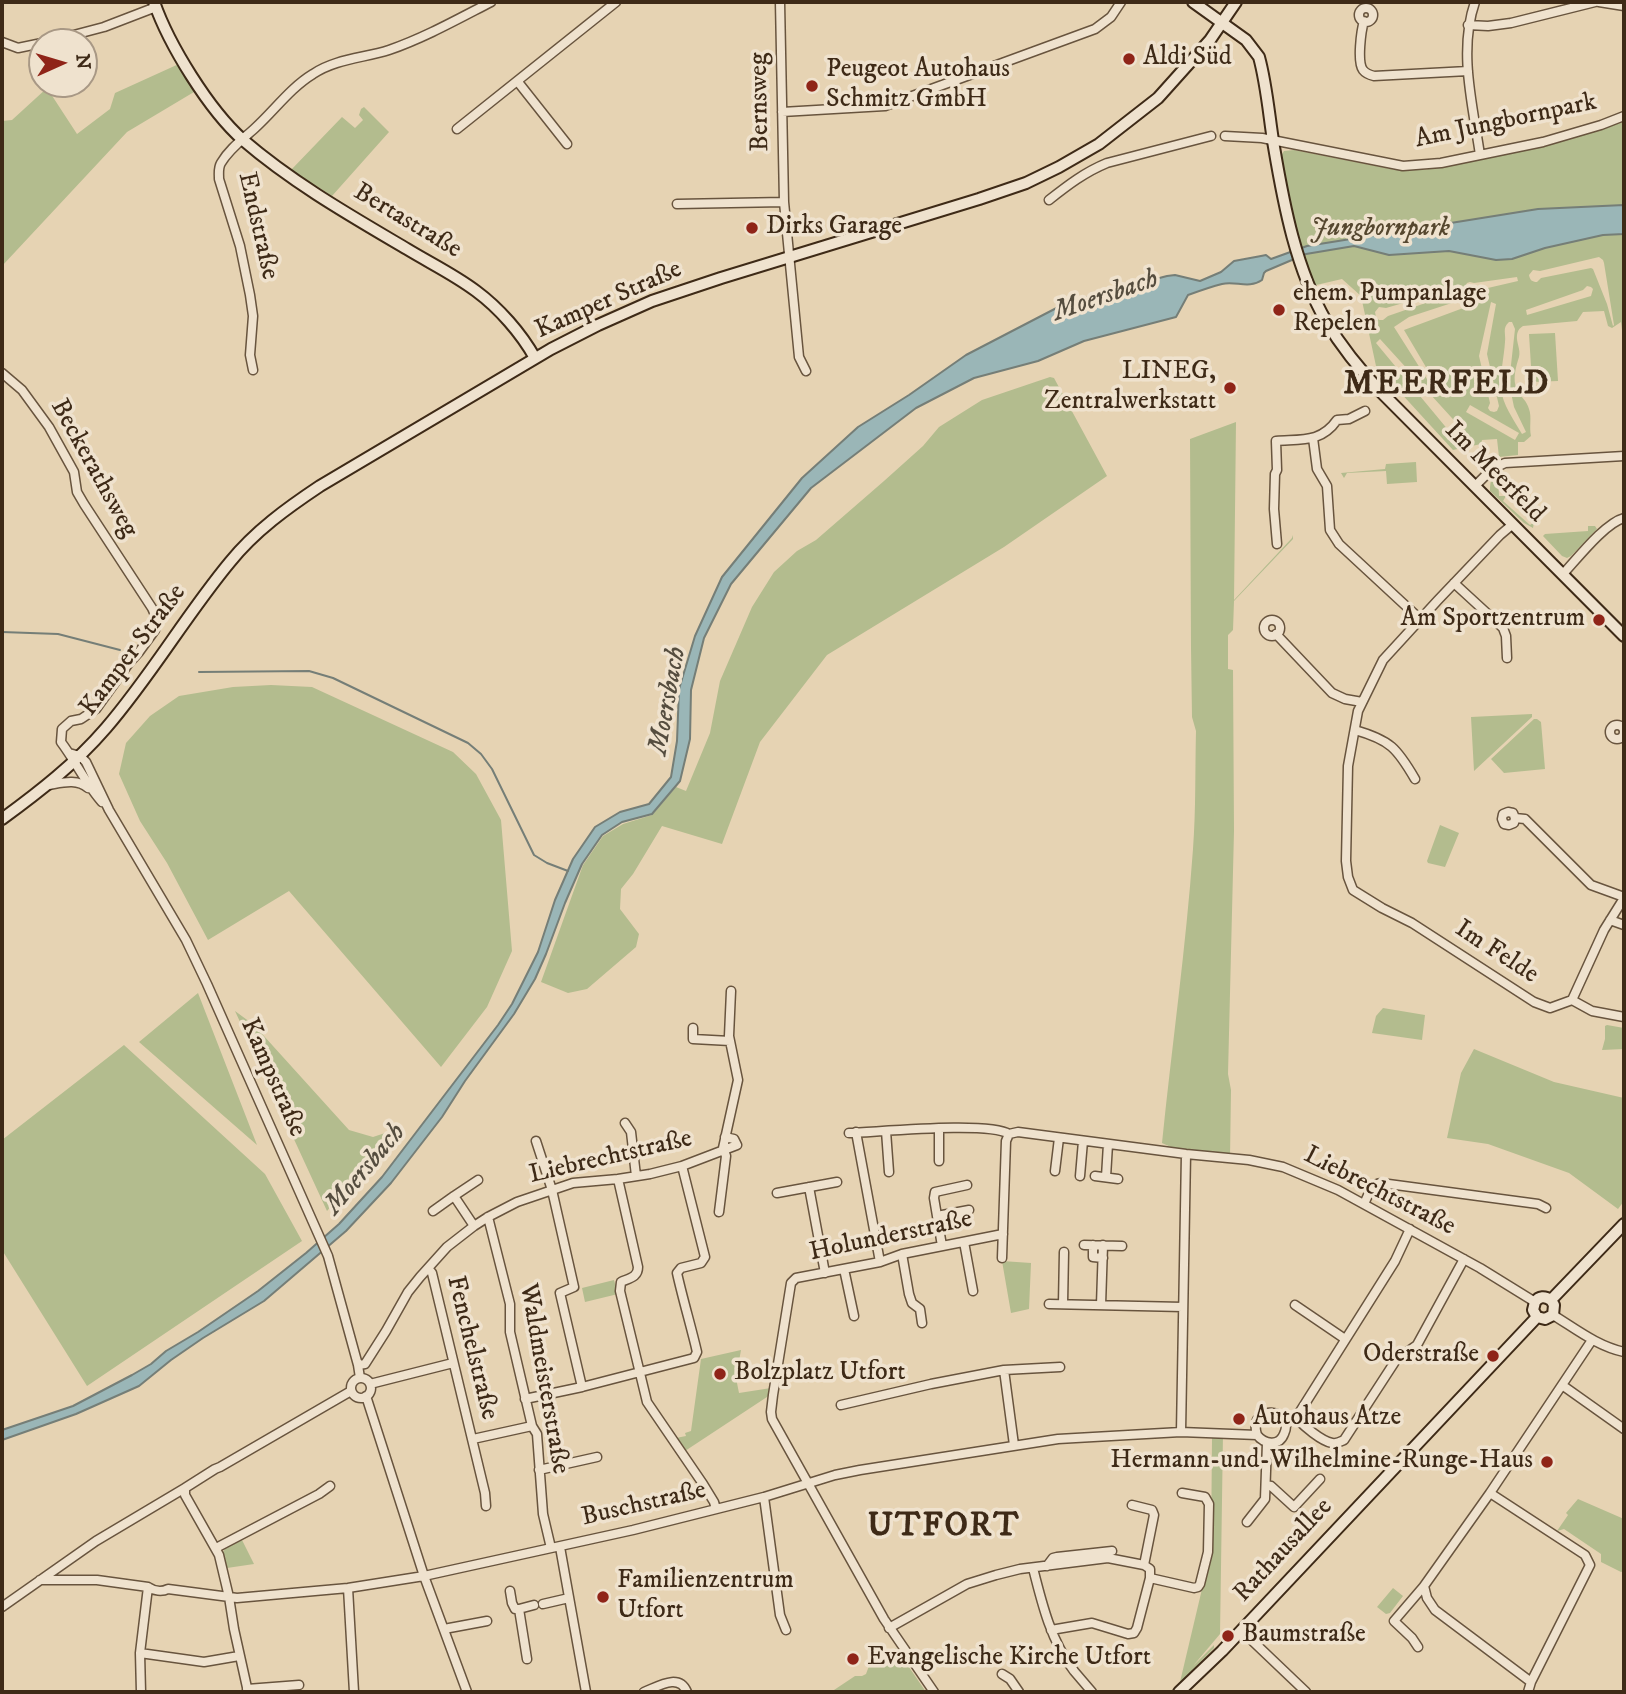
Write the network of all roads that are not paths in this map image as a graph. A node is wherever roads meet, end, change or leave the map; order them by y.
1 (491, 2) edge
2 (617, 2) edge
3 (780, 2) edge
4 (1121, 2) edge
5 (1193, 2) edge
6 (1236, 2) edge
7 (1475, 2) edge
8 (1597, 2) edge
9 (155, 4) edge
10 (1624, 6) edge
11 (1364, 21) dead end
12 (1222, 24) junction
13 (1468, 24) junction
14 (98, 29) edge
15 (2, 42) edge
16 (28, 46) edge
17 (1468, 71) junction
18 (517, 82) junction
19 (782, 112) junction
20 (1624, 116) edge
21 (457, 129) dead end
22 (1211, 136) dead end
23 (1225, 136) dead end
24 (242, 138) junction
25 (1273, 141) junction
26 (567, 144) dead end
27 (1480, 155) junction
28 (1049, 200) dead end
29 (784, 202) junction
30 (677, 204) dead end
31 (789, 259) junction
32 (535, 358) junction
33 (253, 370) dead end
34 (806, 371) dead end
35 (2, 373) edge
36 (1365, 411) dead end
37 (1313, 438) junction
38 (1624, 456) edge
39 (1475, 486) junction
40 (1500, 511) junction
41 (1624, 518) edge
42 (1513, 524) junction
43 (1500, 535) junction
44 (1277, 544) dead end
45 (1563, 574) junction
46 (1454, 583) junction
47 (1420, 619) junction
48 (1276, 635) dead end
49 (1624, 636) edge
50 (1507, 658) dead end
51 (1362, 702) junction
52 (1355, 730) junction
53 (74, 757) junction
54 (1415, 779) dead end
55 (47, 785) junction
56 (96, 796) junction
57 (109, 810) junction
58 (1516, 818) dead end
59 (2, 820) edge
60 (1624, 898) edge
61 (1610, 920) junction
62 (1624, 925) edge
63 (731, 991) dead end
64 (1572, 1000) junction
65 (1624, 1017) edge
66 (693, 1028) dead end
67 (730, 1041) junction
68 (625, 1123) dead end
69 (939, 1129) junction
70 (886, 1131) junction
71 (1009, 1134) junction
72 (725, 1137) junction
73 (1059, 1138) junction
74 (536, 1141) dead end
75 (1083, 1141) junction
76 (1108, 1144) junction
77 (724, 1150) junction
78 (1186, 1154) junction
79 (939, 1161) dead end
80 (682, 1166) junction
81 (1055, 1171) dead end
82 (889, 1172) dead end
83 (636, 1176) junction
84 (1080, 1176) dead end
85 (1095, 1176) dead end
86 (1106, 1177) junction
87 (618, 1179) junction
88 (1118, 1179) dead end
89 (478, 1180) dead end
90 (836, 1182) dead end
91 (967, 1185) dead end
92 (809, 1187) junction
93 (552, 1190) junction
94 (777, 1193) dead end
95 (454, 1196) junction
96 (1364, 1204) junction
97 (1546, 1208) dead end
98 (969, 1209) dead end
99 (433, 1211) dead end
100 (719, 1212) dead end
101 (937, 1216) junction
102 (488, 1217) junction
103 (1624, 1223) edge
104 (474, 1226) junction
105 (1410, 1229) junction
106 (1003, 1234) junction
107 (964, 1242) junction
108 (1104, 1245) junction
109 (942, 1246) junction
110 (1122, 1246) dead end
111 (1065, 1252) dead end
112 (902, 1254) junction
113 (1002, 1258) dead end
114 (1103, 1258) junction
115 (1464, 1259) junction
116 (880, 1262) junction
117 (428, 1268) junction
118 (844, 1269) junction
119 (825, 1273) junction
120 (973, 1291) dead end
121 (1551, 1300) junction
122 (1535, 1302) junction
123 (1049, 1304) dead end
124 (1063, 1304) junction
125 (1101, 1305) junction
126 (1294, 1305) dead end
127 (1183, 1307) junction
128 (1553, 1315) junction
129 (853, 1316) dead end
130 (1537, 1317) junction
131 (922, 1323) dead end
132 (1345, 1339) junction
133 (1592, 1340) junction
134 (1624, 1352) edge
135 (453, 1363) junction
136 (358, 1365) junction
137 (1060, 1367) dead end
138 (1004, 1370) junction
139 (639, 1372) junction
140 (360, 1378) junction
141 (370, 1384) junction
142 (1562, 1385) junction
143 (582, 1387) junction
144 (351, 1391) junction
145 (366, 1396) junction
146 (525, 1399) junction
147 (841, 1405) dead end
148 (1296, 1418) junction
149 (1285, 1422) junction
150 (532, 1426) junction
151 (1624, 1429) edge
152 (1181, 1432) junction
153 (1257, 1435) junction
154 (473, 1439) junction
155 (1267, 1443) junction
156 (1014, 1445) junction
157 (597, 1457) dead end
158 (539, 1470) junction
159 (1320, 1479) dead end
160 (808, 1483) junction
161 (1266, 1485) junction
162 (330, 1486) dead end
163 (185, 1489) junction
164 (1182, 1493) dead end
165 (1490, 1493) junction
166 (764, 1497) junction
167 (1132, 1505) dead end
168 (486, 1506) dead end
169 (716, 1509) junction
170 (1247, 1522) dead end
171 (555, 1547) junction
172 (216, 1548) junction
173 (1112, 1551) dead end
174 (1144, 1565) junction
175 (1047, 1566) junction
176 (1033, 1568) junction
177 (424, 1576) junction
178 (1150, 1578) junction
179 (40, 1580) junction
180 (1424, 1586) junction
181 (148, 1587) junction
182 (348, 1588) junction
183 (510, 1591) dead end
184 (229, 1597) junction
185 (569, 1598) junction
186 (2, 1607) edge
187 (519, 1609) junction
188 (487, 1621) dead end
189 (889, 1628) junction
190 (444, 1629) junction
191 (786, 1630) dead end
192 (1051, 1630) junction
193 (1241, 1630) junction
194 (1418, 1647) dead end
195 (140, 1653) junction
196 (239, 1656) junction
197 (527, 1659) dead end
198 (1002, 1674) dead end
199 (1531, 1682) junction
200 (299, 1685) dead end
201 (247, 1690) edge
202 (141, 1692) edge
203 (354, 1692) edge
204 (467, 1692) edge
205 (586, 1692) edge
206 (644, 1692) edge
207 (687, 1692) edge
208 (934, 1692) edge
209 (1018, 1692) edge
210 (1092, 1692) edge
211 (1179, 1692) edge
212 (1306, 1692) edge
213 (1528, 1692) edge

1 - 24 street
2 - 18 street
3 - 19 street, Bernsweg
4 - 19 street
5 - 12 street, Im Meerfeld
6 - 12 street, Kamper Straße
7 - 13 street
8 - 10 street
8 - 13 street
9 - 14 street
9 - 24 street, Endstraße
11 - 17 street
12 - 25 street, Im Meerfeld
12 - 31 street, Kamper Straße
13 - 17 street
15 - 16 street
17 - 27 street
18 - 21 street
18 - 26 street
19 - 29 street, Bernsweg
20 - 27 street, Am Jungbornpark
22 - 28 street
23 - 25 street
24 - 32 street, Bertastraße
24 - 33 street, Endstraße
25 - 27 street, Am Jungbornpark
25 - 39 street, Im Meerfeld
29 - 30 street
29 - 31 street, Bernsweg
31 - 32 street, Kamper Straße
31 - 34 street, Bernsweg
32 - 53 street, Kamper Straße
35 - 53 street, Beckerathsweg
36 - 37 street
37 - 44 street
37 - 47 street
38 - 39 street
39 - 40 street, Im Meerfeld
40 - 42 street, Im Meerfeld
40 - 43 street
41 - 45 street
42 - 43 street, Im Felde
42 - 45 street, Im Meerfeld
43 - 46 street, Im Felde
45 - 49 street, Im Meerfeld
46 - 47 street, Im Felde
46 - 50 street
47 - 51 street, Im Felde
48 - 51 street
51 - 52 street, Im Felde
52 - 54 street
52 - 64 street, Im Felde
53 - 55 street, Kamper Straße
53 - 56 street, Kampstraße
53 - 57 street, Kampstraße
55 - 56 street, Kampstraße
55 - 59 street, Kamper Straße
56 - 57 street, Kampstraße
57 - 136 street, Kampstraße
58 - 60 street
60 - 61 street
61 - 62 street
61 - 64 street
63 - 67 street
64 - 65 street
66 - 67 street
67 - 72 street
68 - 83 street
69 - 70 street, Liebrechtstraße
69 - 71 street, Liebrechtstraße
69 - 79 street
70 - 82 street
70 - 116 street, Liebrechtstraße
71 - 73 street, Liebrechtstraße
71 - 106 street, Holunderstraße
72 - 77 street
72 - 77 street, Liebrechtstraße
73 - 75 street, Liebrechtstraße
73 - 81 street
74 - 93 street
75 - 76 street, Liebrechtstraße
75 - 84 street
76 - 78 street, Liebrechtstraße
76 - 86 street
77 - 80 street, Liebrechtstraße
77 - 100 street
78 - 96 street, Liebrechtstraße
78 - 127 street
80 - 83 street, Liebrechtstraße
80 - 139 street
83 - 87 street, Liebrechtstraße
85 - 86 street
86 - 88 street
87 - 93 street, Liebrechtstraße
87 - 139 street
89 - 95 street
90 - 92 street
91 - 101 street
92 - 94 street
92 - 119 street
93 - 102 street, Liebrechtstraße
93 - 143 street
95 - 99 street
95 - 104 street
96 - 97 street
96 - 105 street, Liebrechtstraße
98 - 101 street
101 - 109 street
102 - 104 street, Liebrechtstraße
102 - 146 street, Waldmeisterstraße
103 - 121 street
104 - 117 street, Liebrechtstraße
105 - 115 street, Liebrechtstraße
105 - 132 street
106 - 107 street, Holunderstraße
106 - 113 street, Holunderstraße
107 - 109 street, Holunderstraße
107 - 120 street
108 - 110 street
108 - 114 street
108 - 114 street
109 - 112 street, Holunderstraße
111 - 124 street
112 - 116 street, Holunderstraße
112 - 131 street
114 - 125 street
115 - 122 street, Liebrechtstraße
115 - 148 street
116 - 118 street, Holunderstraße
117 - 135 street, Fenchelstraße
117 - 136 street, Liebrechtstraße
118 - 119 street, Holunderstraße
118 - 129 street
119 - 160 street, Holunderstraße
121 - 122 street
121 - 128 street
122 - 130 street
123 - 124 street
124 - 125 street
125 - 127 street
126 - 132 street
127 - 152 street
128 - 130 street
128 - 133 street
130 - 193 street, Rathausallee
132 - 148 street
133 - 134 street
133 - 142 street
135 - 141 street
135 - 154 street, Fenchelstraße
136 - 140 street, Kampstraße
137 - 138 street
138 - 147 street
138 - 156 street
139 - 143 street
139 - 169 street
140 - 141 street
140 - 144 street
141 - 145 street
142 - 151 street
142 - 165 street
143 - 146 street
144 - 145 street
144 - 163 street
145 - 177 street
146 - 150 street, Waldmeisterstraße
148 - 149 street
149 - 153 street
149 - 155 street
150 - 154 street, Fenchelstraße
150 - 158 street, Waldmeisterstraße
152 - 153 street, Buschstraße
152 - 156 street, Buschstraße
153 - 155 street
154 - 168 street, Fenchelstraße
155 - 161 street
156 - 160 street, Buschstraße
157 - 158 street
158 - 171 street, Waldmeisterstraße
159 - 161 street
160 - 166 street, Buschstraße
160 - 189 street
161 - 170 street
162 - 172 street
163 - 172 street
163 - 179 street
164 - 178 street
165 - 180 street
165 - 199 street
166 - 169 street, Buschstraße
166 - 191 street
167 - 174 street
169 - 171 street, Buschstraße
171 - 177 street, Buschstraße
171 - 185 street, Waldmeisterstraße
172 - 184 street
173 - 175 street
174 - 175 street
174 - 178 street
175 - 176 street
176 - 189 street
176 - 192 street
177 - 182 street, Buschstraße
177 - 190 street
178 - 192 street
179 - 181 street, Buschstraße
179 - 186 street
180 - 194 street
180 - 199 street
181 - 184 street, Buschstraße
181 - 195 street
182 - 184 street, Buschstraße
182 - 203 street
183 - 187 street
184 - 196 street
185 - 187 street
185 - 205 street, Waldmeisterstraße
187 - 197 street
188 - 190 street
189 - 208 street
190 - 204 street
192 - 210 street
193 - 211 street, Rathausallee
193 - 212 street
195 - 196 street
195 - 202 street
196 - 201 street
198 - 209 street
199 - 213 street
200 - 201 street
206 - 207 street

